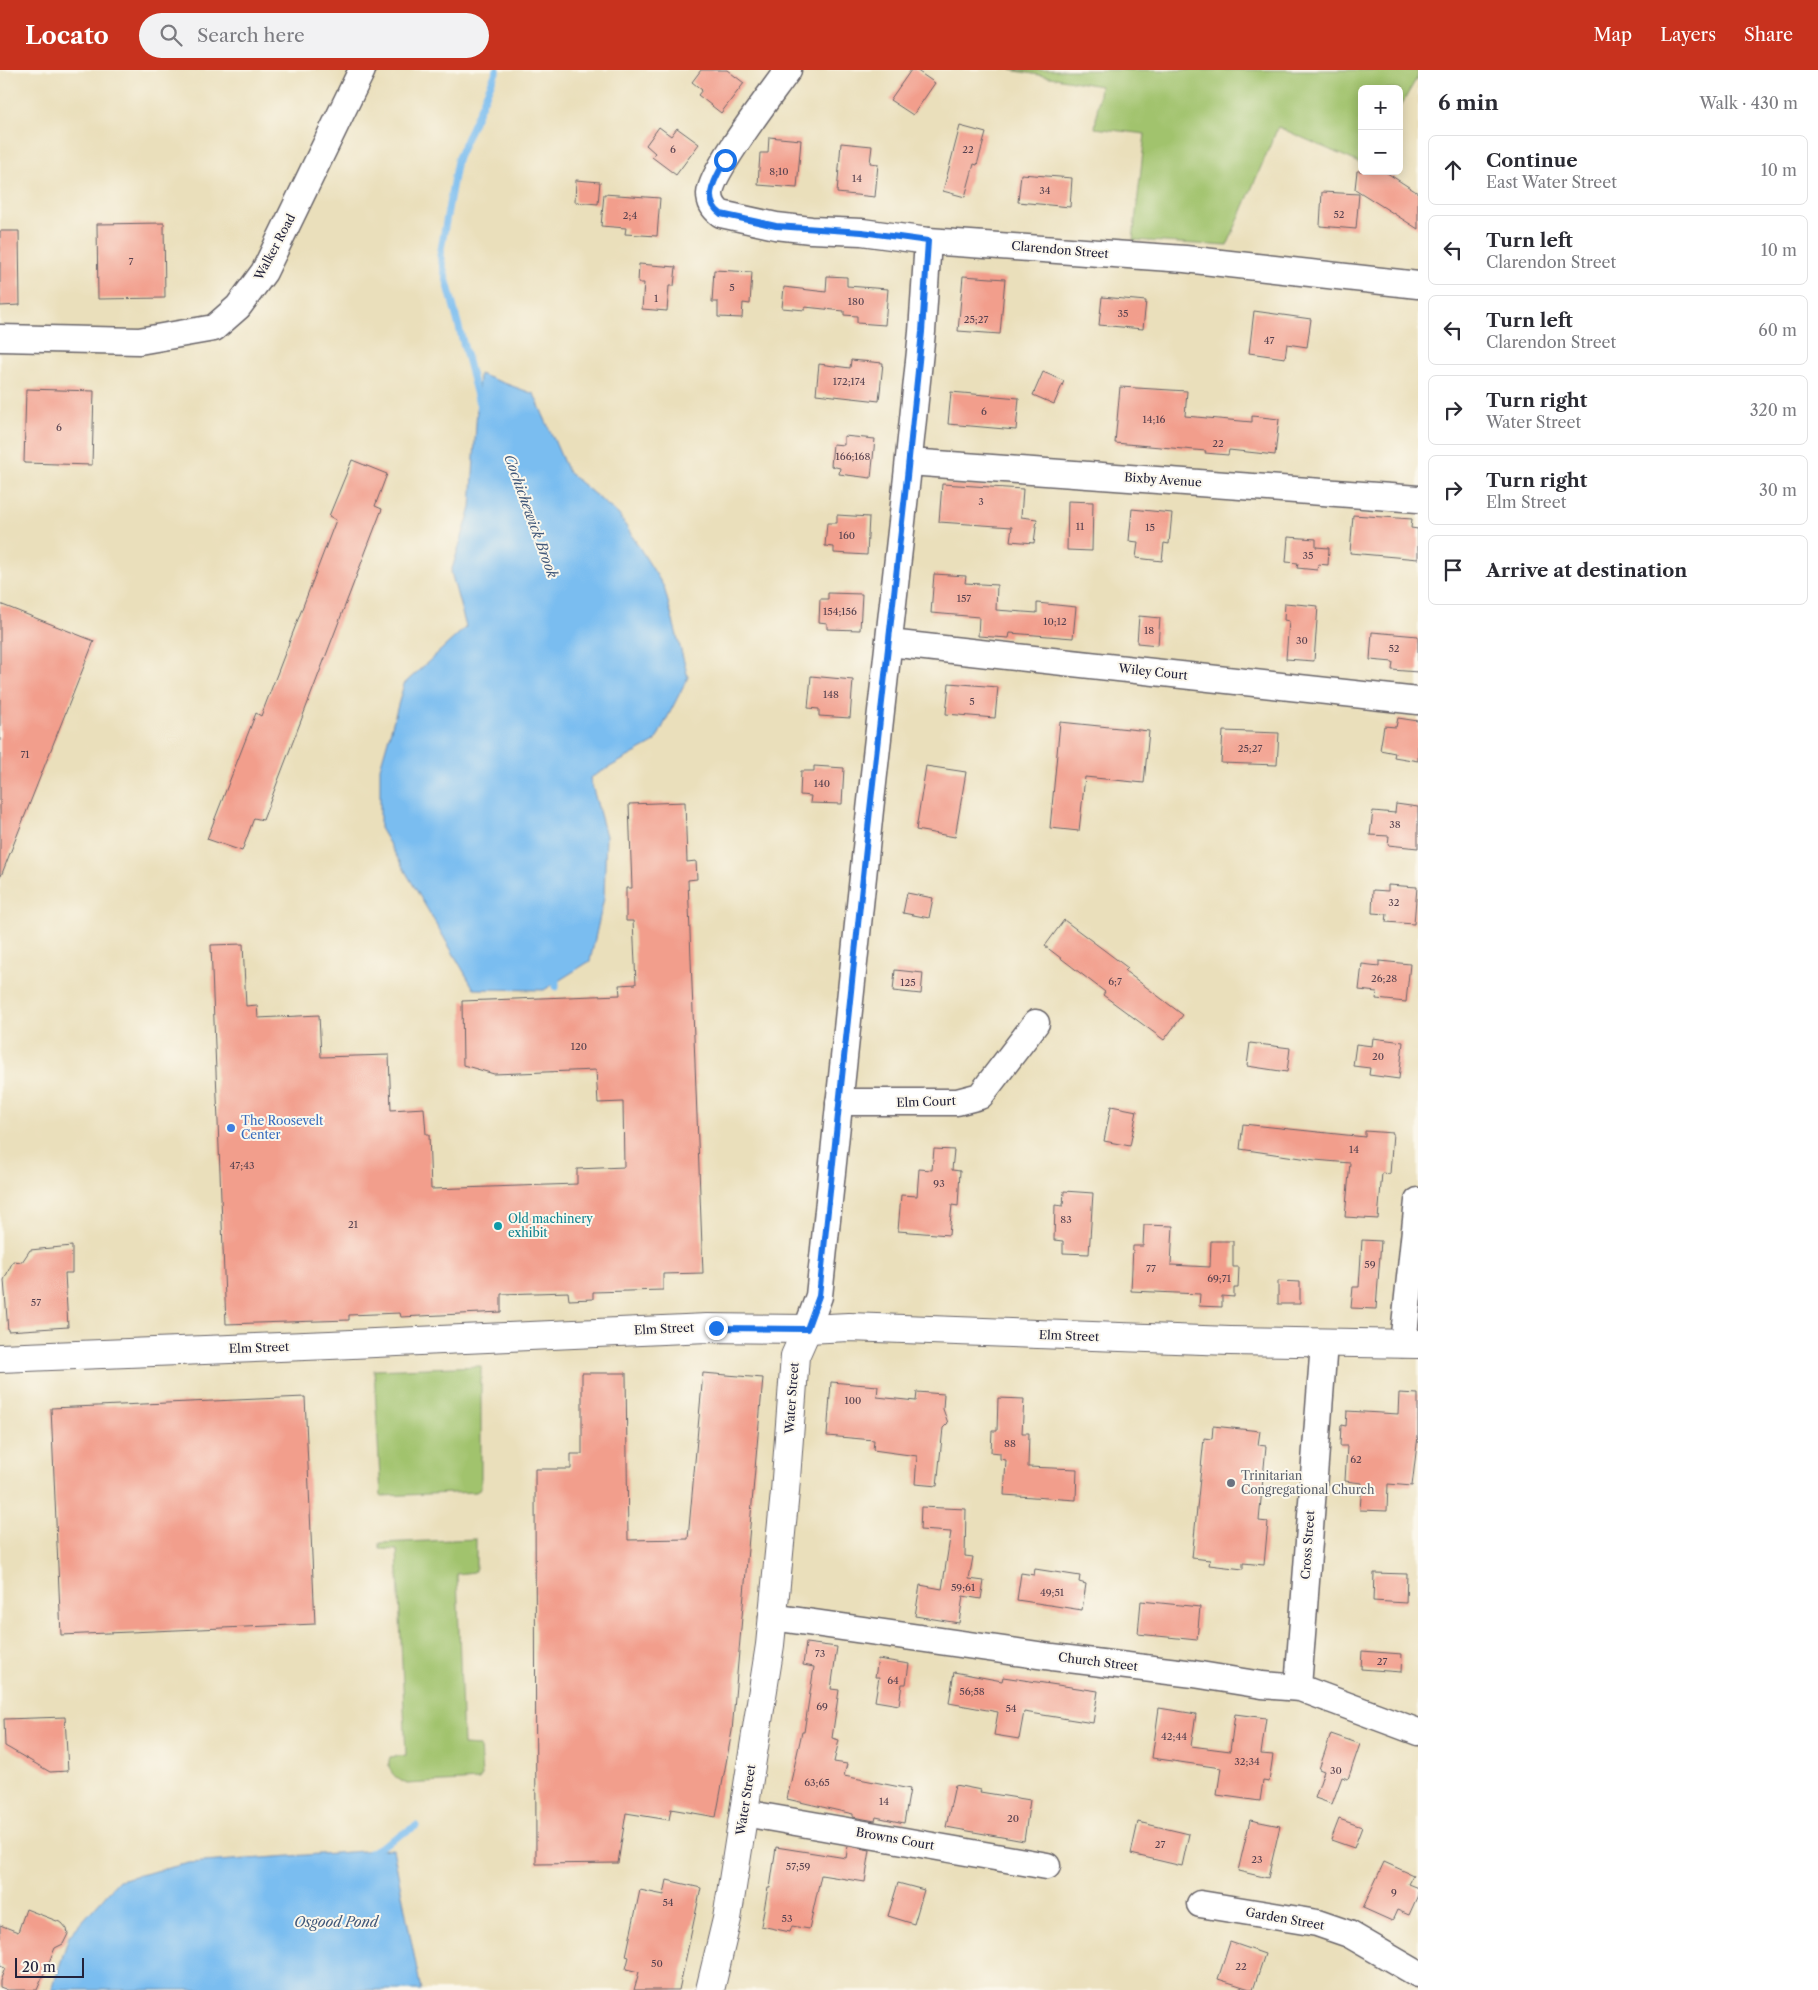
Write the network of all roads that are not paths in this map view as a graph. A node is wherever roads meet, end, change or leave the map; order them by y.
1 (362, 70) edge
2 (788, 70) edge
3 (928, 241) junction
4 (1418, 285) edge
5 (0, 338) edge
6 (909, 462) junction
7 (1418, 499) edge
8 (889, 643) junction
9 (1418, 701) edge
10 (1036, 1023) dead end
11 (840, 1102) junction
12 (1418, 1200) edge
13 (807, 1329) junction
14 (1324, 1343) junction
15 (1411, 1344) edge
16 (0, 1358) edge
17 (772, 1617) junction
18 (1298, 1687) junction
19 (1418, 1732) edge
20 (744, 1813) junction
21 (1047, 1866) dead end
22 (1200, 1904) dead end
23 (1418, 1974) edge
24 (710, 1990) edge

1 - 5 street, Walker Road
2 - 3 street, Clarendon Street
3 - 4 street, Clarendon Street
3 - 6 street, Water Street
6 - 7 street, Bixby Avenue
6 - 8 street, Water Street
8 - 9 street, Wiley Court
8 - 11 street, Water Street
10 - 11 street, Elm Court
11 - 13 street, Water Street
12 - 15 street
13 - 14 street, Elm Street
13 - 16 street, Elm Street
13 - 17 street, Water Street
14 - 15 street, Elm Street
14 - 18 street, Cross Street
17 - 18 street, Church Street
17 - 20 street, Water Street
18 - 19 street, Church Street
20 - 21 street, Browns Court
20 - 24 street, Water Street
22 - 23 street, Garden Street

